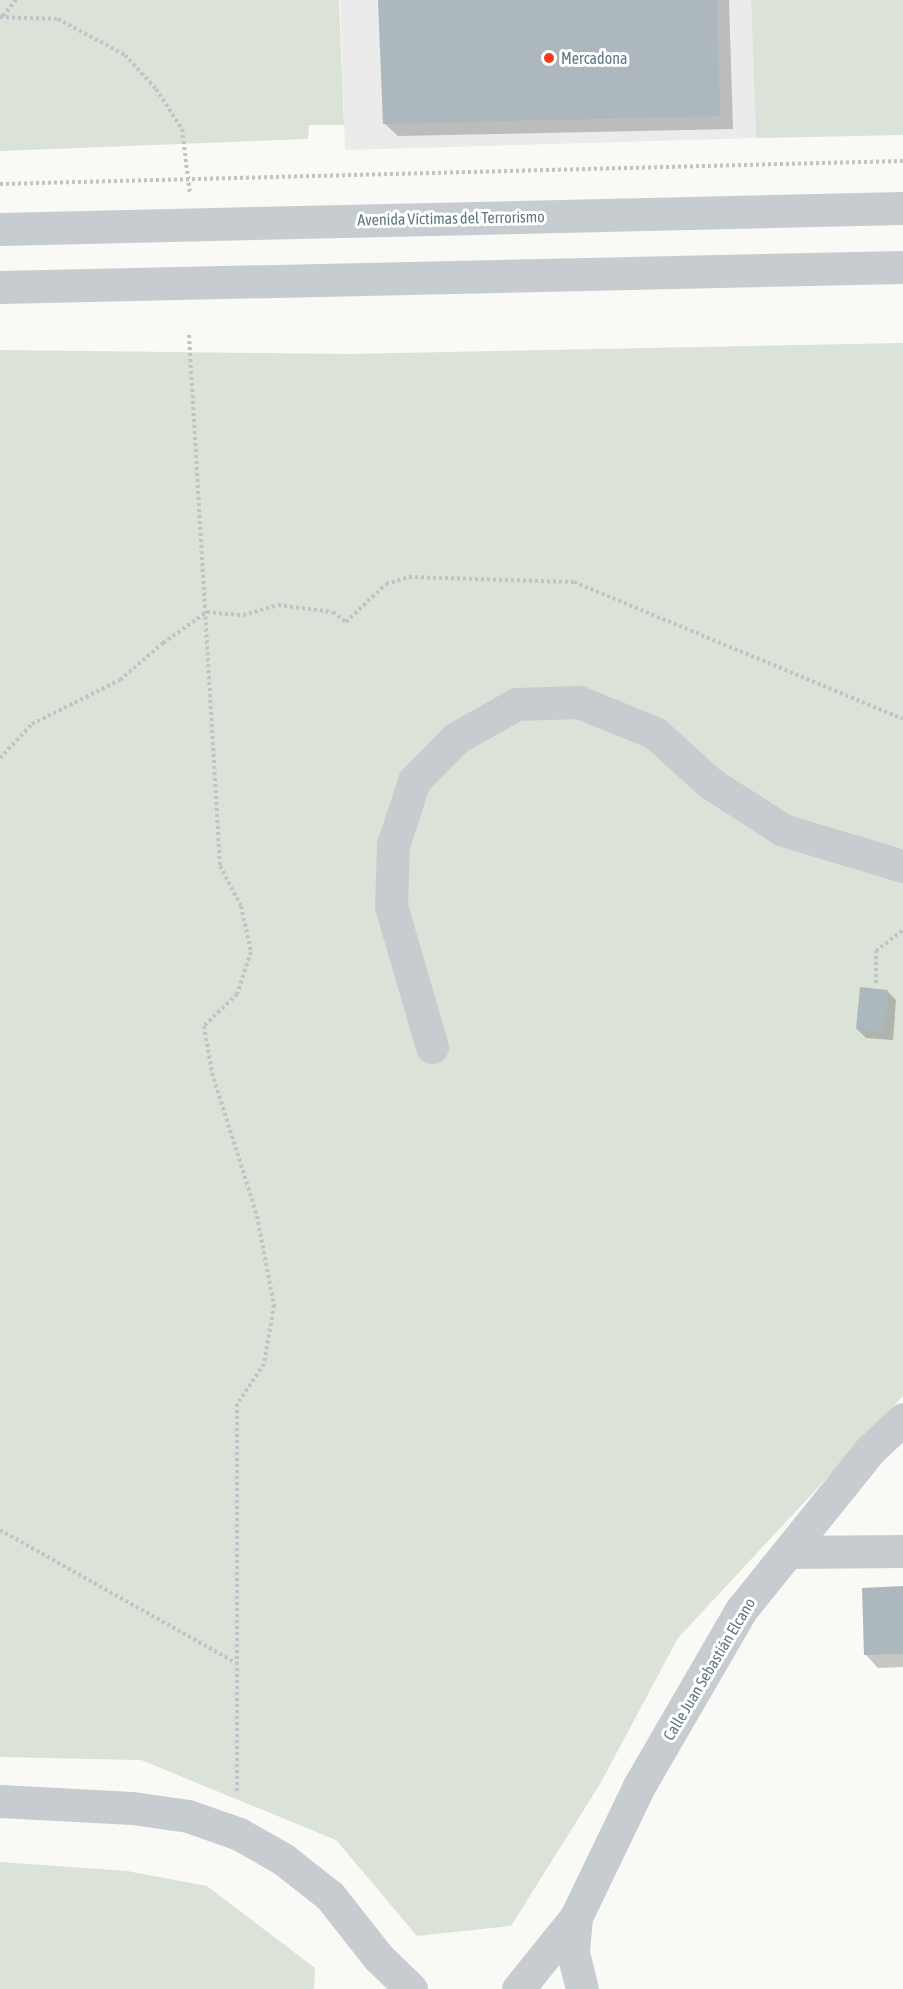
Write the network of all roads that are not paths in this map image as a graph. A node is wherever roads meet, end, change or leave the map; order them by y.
1 (903, 208) edge
2 (0, 229) edge
3 (903, 267) edge
4 (0, 287) edge
5 (903, 866) edge
6 (432, 1047) dead end
7 (903, 1419) edge
8 (903, 1551) edge
9 (788, 1552) junction
10 (0, 1801) edge
11 (576, 1917) junction
12 (378, 1957) junction
13 (396, 1989) edge
14 (411, 1989) edge
15 (518, 1989) edge
16 (582, 1989) edge

1 - 2 street, Avenida Víctimas del Terrorismo
3 - 4 street
5 - 6 street
7 - 9 street, Calle Juan Sebastián Elcano
8 - 9 street
9 - 11 street, Calle Juan Sebastián Elcano
10 - 12 street
11 - 15 street, Calle Juan Sebastián Elcano
11 - 16 street, Calle Juan Sebastián Elcano
12 - 13 street
12 - 14 street

